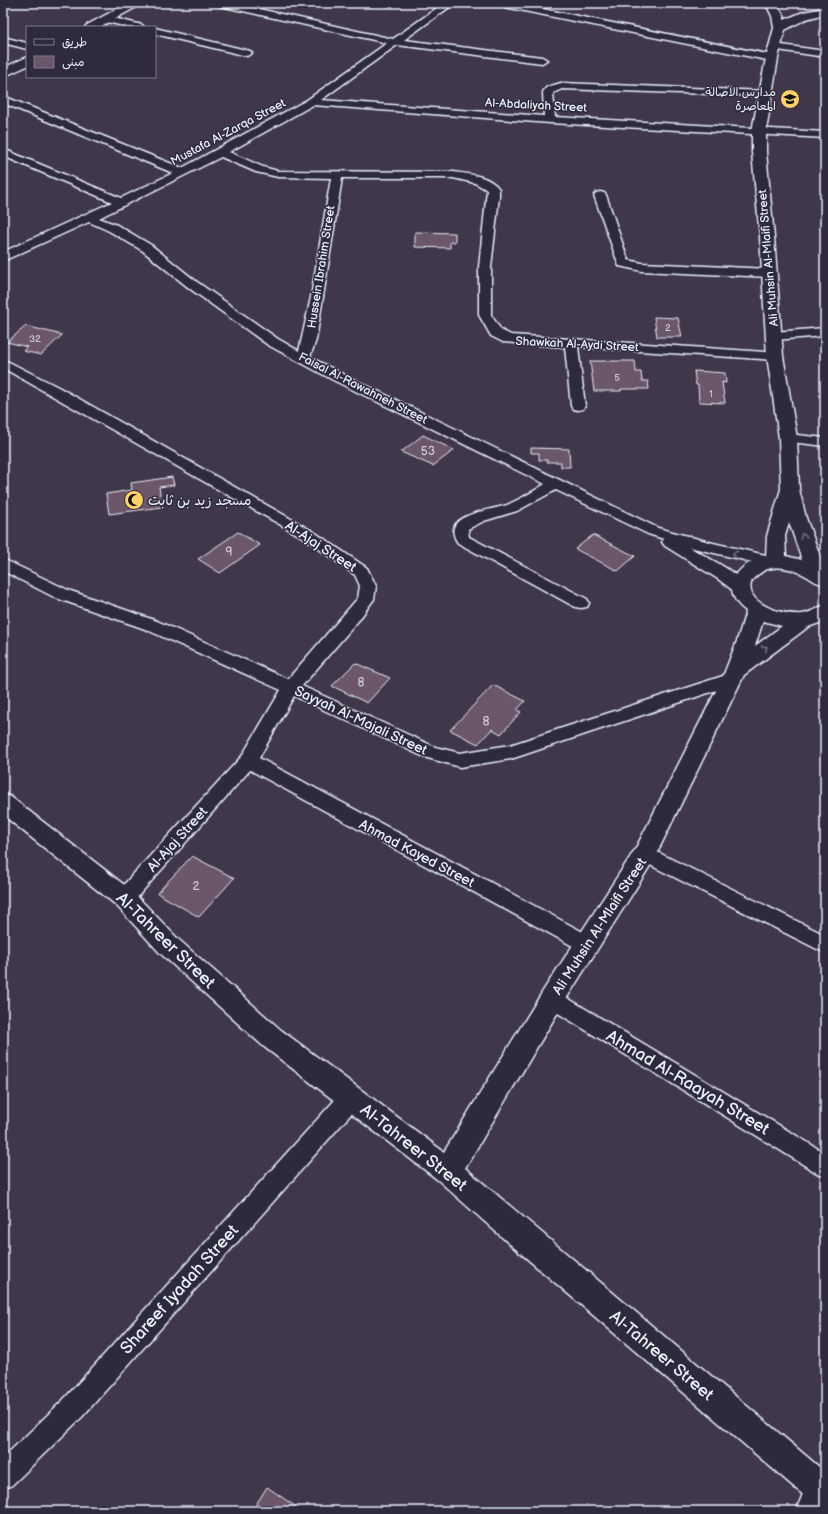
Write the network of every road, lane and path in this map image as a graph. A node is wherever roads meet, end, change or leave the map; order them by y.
1 (136, 3) edge
2 (220, 3) edge
3 (450, 3) edge
4 (499, 3) edge
5 (767, 3) edge
6 (825, 11) edge
7 (106, 19) junction
8 (93, 26) edge
9 (136, 26) edge
10 (780, 28) junction
11 (156, 31) edge
12 (3, 40) edge
13 (395, 42) junction
14 (26, 46) edge
15 (773, 52) junction
16 (247, 53) dead end
17 (825, 54) edge
18 (542, 60) dead end
19 (26, 62) edge
20 (3, 73) edge
21 (766, 94) junction
22 (3, 99) edge
23 (311, 102) junction
24 (550, 120) junction
25 (759, 131) junction
26 (825, 135) edge
27 (3, 152) edge
28 (221, 153) junction
29 (181, 172) junction
30 (337, 175) junction
31 (600, 195) dead end
32 (121, 202) junction
33 (90, 218) junction
34 (3, 257) edge
35 (770, 273) junction
36 (825, 332) edge
37 (774, 336) junction
38 (571, 343) junction
39 (775, 356) junction
40 (303, 359) junction
41 (3, 363) edge
42 (578, 406) dead end
43 (788, 438) junction
44 (825, 442) edge
45 (556, 483) junction
46 (790, 489) junction
47 (653, 531) junction
48 (775, 562) junction
49 (3, 564) edge
50 (820, 576) edge
51 (742, 588) junction
52 (581, 603) dead end
53 (756, 610) junction
54 (816, 618) edge
55 (733, 675) junction
56 (291, 687) junction
57 (248, 761) junction
58 (3, 803) edge
59 (645, 854) junction
60 (124, 898) junction
61 (587, 944) junction
62 (825, 945) edge
63 (552, 999) junction
64 (351, 1098) junction
65 (825, 1165) edge
66 (448, 1171) junction
67 (3, 1476) edge
68 (817, 1497) edge

1 - 7 street
2 - 13 street
3 - 13 street, Mustafa Al-Zarqa Street
4 - 15 street
5 - 10 street
6 - 10 street
7 - 8 street
7 - 9 street
10 - 15 street, Ali Muhsin Al-Mlaifi Street
11 - 16 street
12 - 14 street
13 - 18 street
13 - 23 street, Mustafa Al-Zarqa Street
15 - 17 street
15 - 21 street, Ali Muhsin Al-Mlaifi Street
19 - 20 street
21 - 24 street
21 - 25 street, Ali Muhsin Al-Mlaifi Street
22 - 29 street
23 - 24 street, Al-Abdaliyah Street
23 - 28 street, Mustafa Al-Zarqa Street
24 - 25 street, Al-Abdaliyah Street
25 - 26 street, Al-Abdaliyah Street
25 - 35 street, Ali Muhsin Al-Mlaifi Street
27 - 32 street
28 - 29 street, Mustafa Al-Zarqa Street
28 - 30 street, Shawkah Al-Aydi Street
29 - 32 street, Mustafa Al-Zarqa Street
30 - 38 street, Shawkah Al-Aydi Street
30 - 40 street, Hussein Ibrahim Street
31 - 35 street
32 - 33 street, Mustafa Al-Zarqa Street
33 - 34 street, Mustafa Al-Zarqa Street
33 - 40 street, Faisal Al-Rawahneh Street
35 - 37 street, Ali Muhsin Al-Mlaifi Street
36 - 37 street
37 - 39 street, Ali Muhsin Al-Mlaifi Street
38 - 39 street, Shawkah Al-Aydi Street
38 - 42 street
39 - 43 street, Ali Muhsin Al-Mlaifi Street
40 - 45 street, Faisal Al-Rawahneh Street
41 - 56 street, Al-Ajaj Street
43 - 44 street
43 - 46 street, Ali Muhsin Al-Mlaifi Street
45 - 47 street, Faisal Al-Rawahneh Street
45 - 52 street
46 - 48 street, Ali Muhsin Al-Mlaifi Street
50 -> 46 street, Ali Muhsin Al-Mlaifi Street
48 -> 47 street, Faisal Al-Rawahneh Street
47 - 51 street, Faisal Al-Rawahneh Street
48 - 50 street
48 - 51 street
49 - 56 street, Sayyah Al-Majali Street
51 - 53 street
53 - 54 street
53 - 55 street, Ali Muhsin Al-Mlaifi Street
55 -> 54 street, Ali Muhsin Al-Mlaifi Street
55 - 56 street, Sayyah Al-Majali Street
55 - 59 street, Ali Muhsin Al-Mlaifi Street
56 - 57 street, Al-Ajaj Street
57 - 60 street, Al-Ajaj Street
57 - 61 street, Ahmad Kayed Street
58 - 60 street, Al-Tahreer Street
59 - 61 street, Ali Muhsin Al-Mlaifi Street
59 - 62 street
60 - 64 street, Al-Tahreer Street
61 - 63 street, Ali Muhsin Al-Mlaifi Street
63 - 65 street, Ahmad Al-Raayah Street
63 - 66 street, Ali Muhsin Al-Mlaifi Street
64 - 66 street, Al-Tahreer Street
64 - 67 street, Shareef Iyadah Street
66 - 68 street, Al-Tahreer Street

